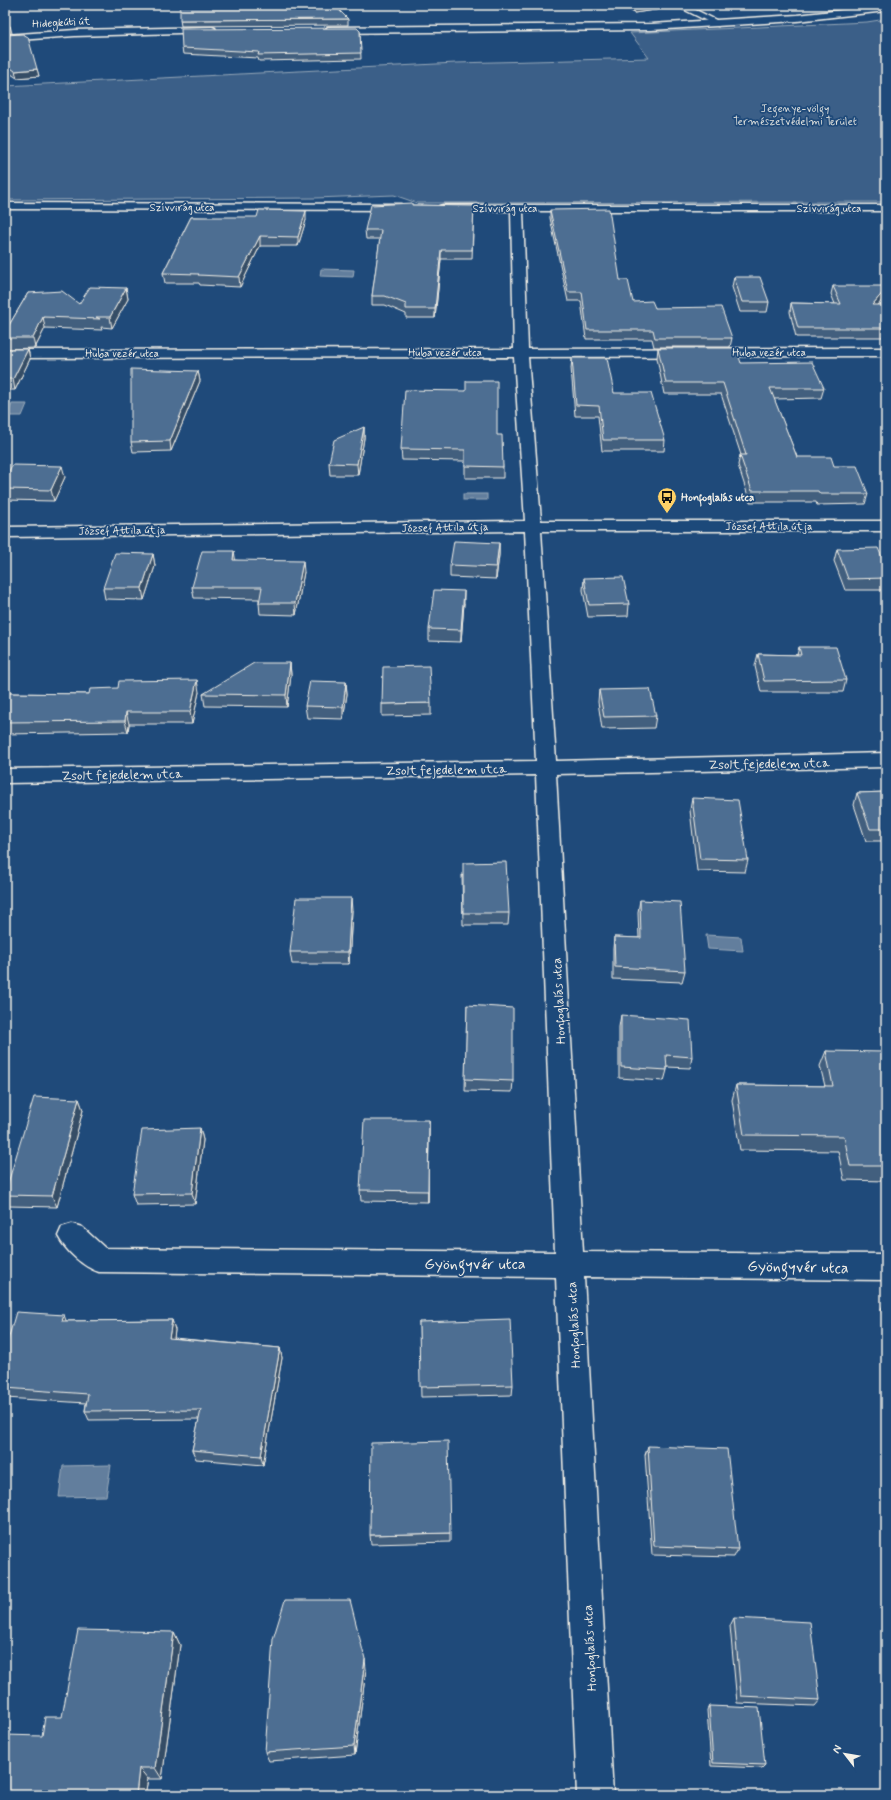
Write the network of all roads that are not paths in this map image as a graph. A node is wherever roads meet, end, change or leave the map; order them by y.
1 (679, 5) edge
2 (886, 8) edge
3 (718, 23) junction
4 (222, 30) edge
5 (322, 30) edge
6 (5, 38) edge
7 (5, 206) edge
8 (414, 208) edge
9 (430, 208) edge
10 (517, 208) junction
11 (886, 208) edge
12 (521, 352) junction
13 (886, 352) edge
14 (5, 354) edge
15 (533, 526) junction
16 (886, 526) edge
17 (5, 532) edge
18 (886, 760) edge
19 (546, 768) junction
20 (5, 776) edge
21 (72, 1236) dead end
22 (571, 1263) junction
23 (886, 1267) edge
24 (595, 1795) edge

1 - 3 street
2 - 3 street
3 - 5 street
4 - 6 street, Hidegkúti út
7 - 8 street, Szívvirág utca
9 - 10 street, Szívvirág utca
10 - 11 street, Szívvirág utca
10 - 12 street, Honfoglalás utca
12 - 13 street, Huba vezér utca
12 - 14 street, Huba vezér utca
12 - 15 street, Honfoglalás utca
15 - 16 street, József Attila útja
15 - 17 street, József Attila útja
15 - 19 street, Honfoglalás utca
18 - 19 street, Zsolt fejedelem utca
19 - 20 street, Zsolt fejedelem utca
19 - 22 street, Honfoglalás utca
21 - 22 street, Gyöngyvér utca
22 - 23 street, Gyöngyvér utca
22 - 24 street, Honfoglalás utca

